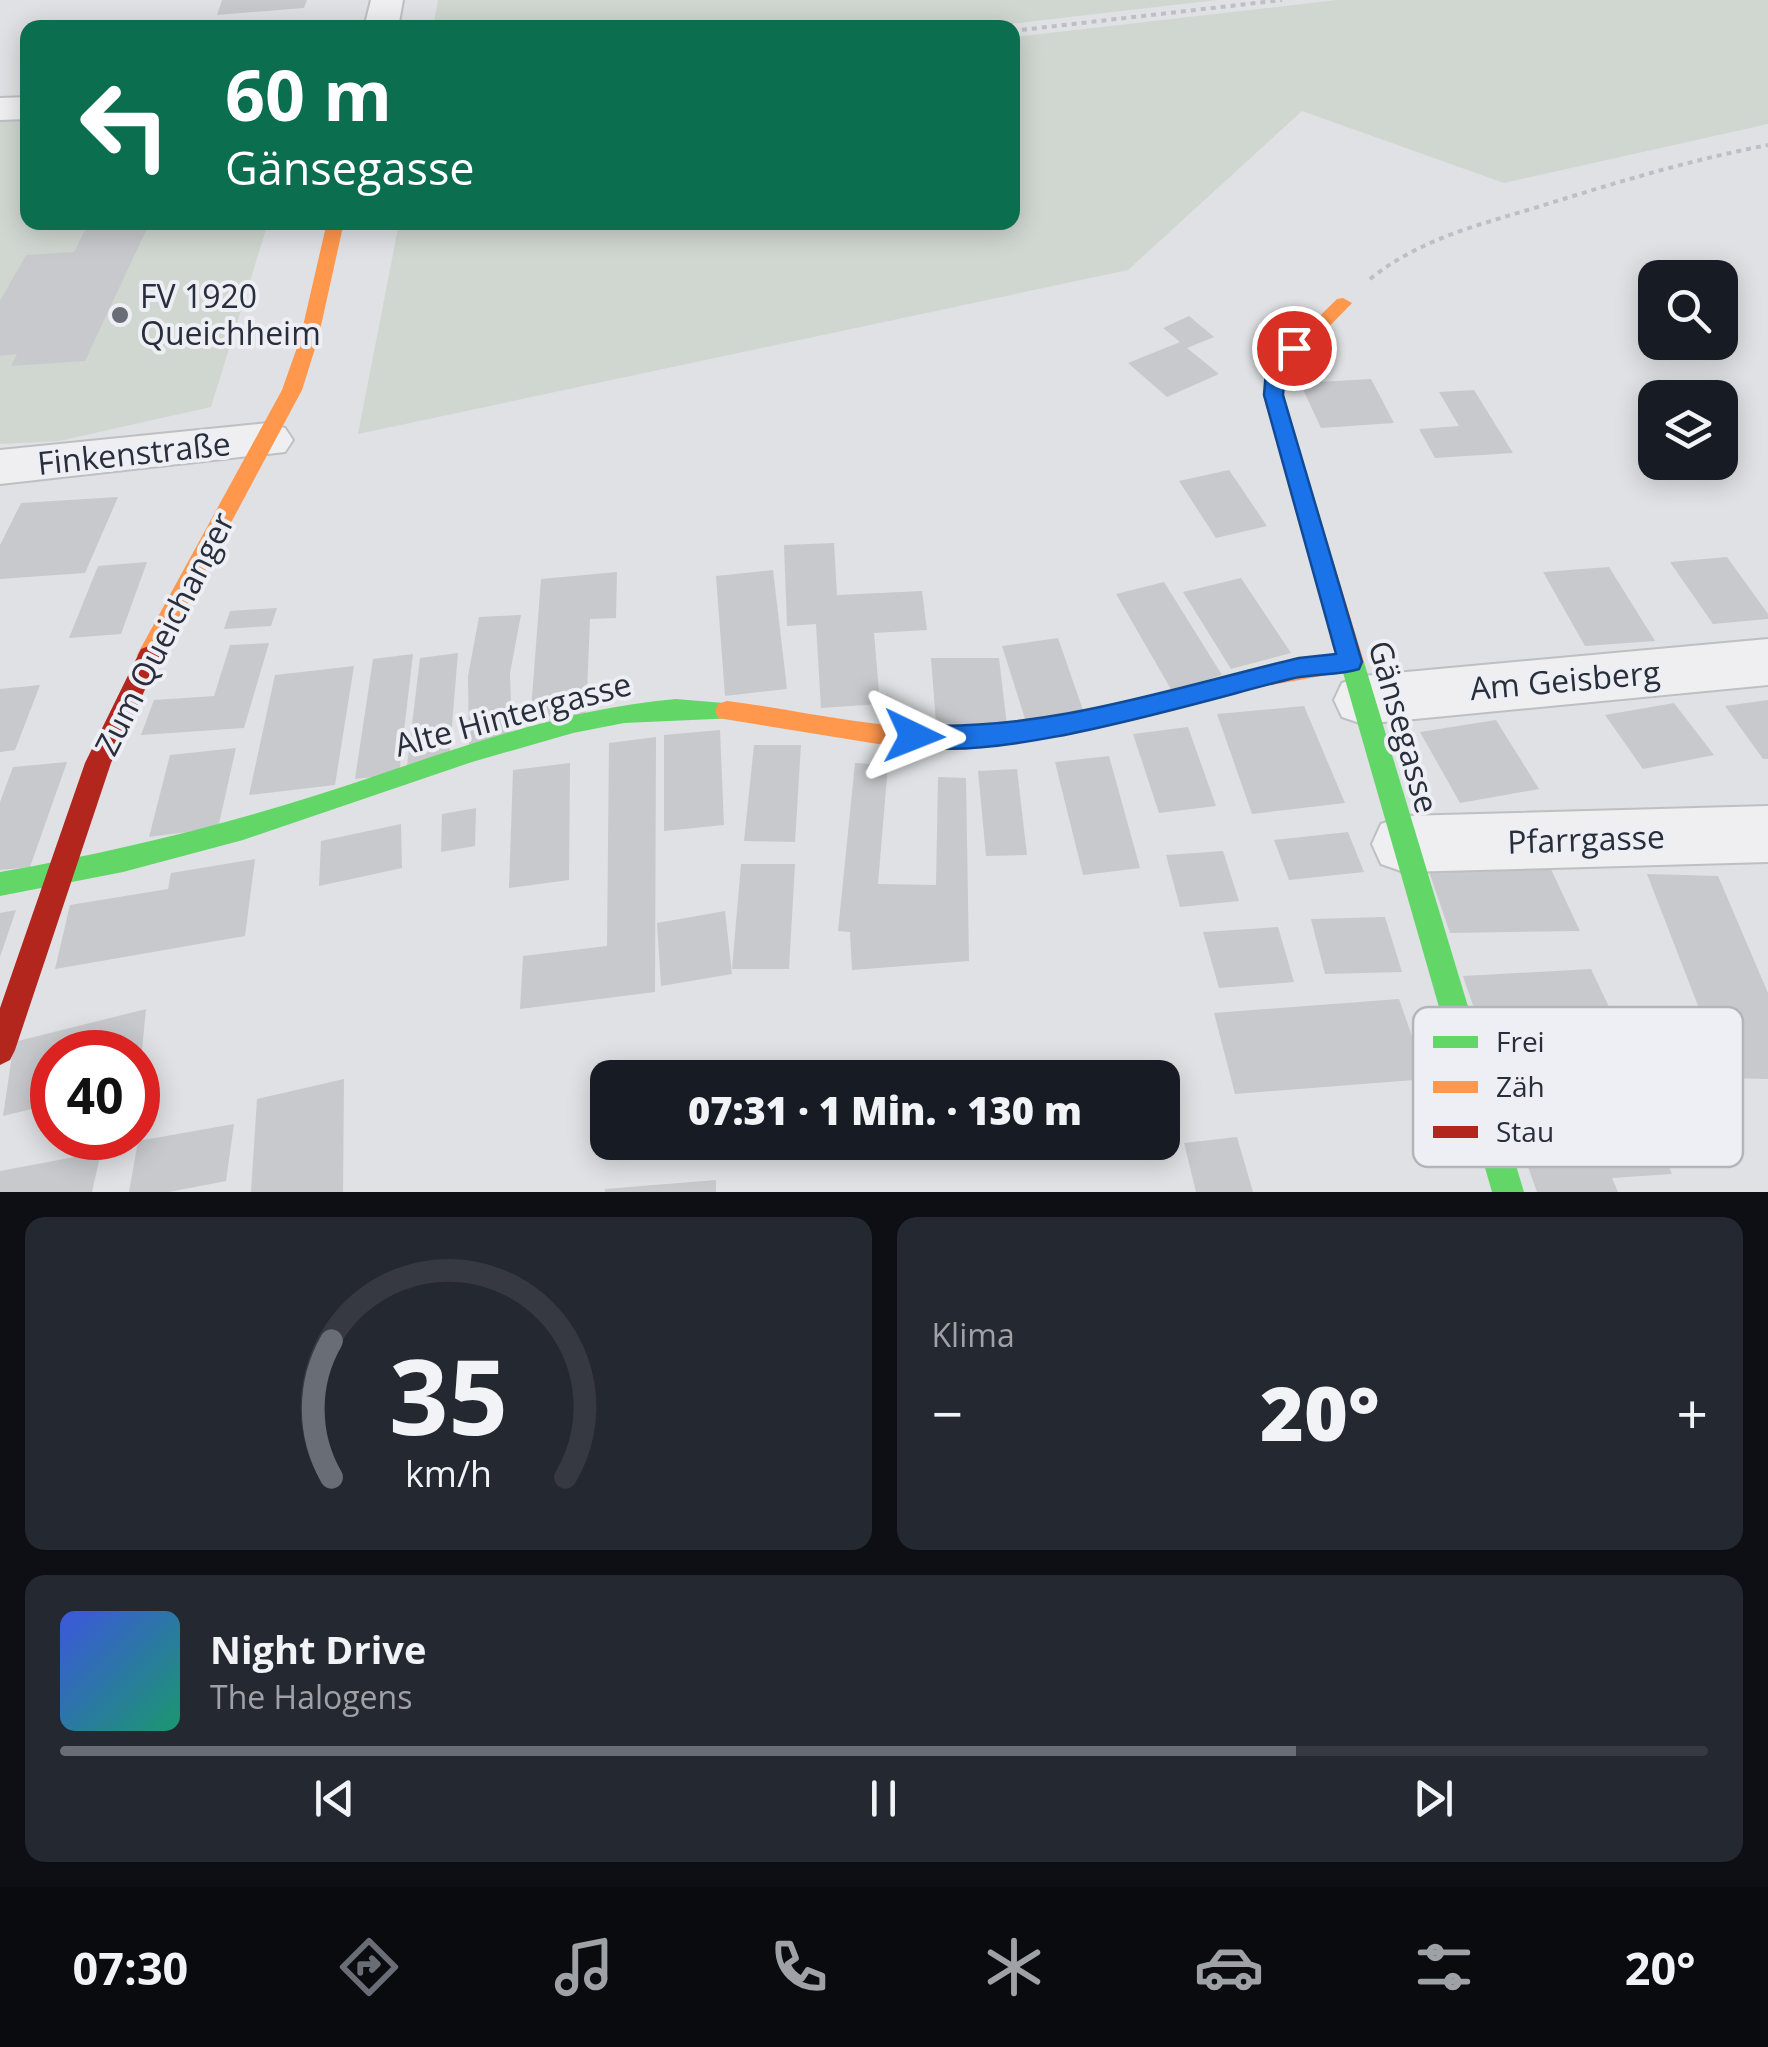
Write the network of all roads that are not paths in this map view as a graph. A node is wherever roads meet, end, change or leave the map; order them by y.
1 (334, 230) edge
2 (1343, 303) road end
3 (268, 440) junction
4 (0, 467) edge
5 (1768, 662) edge
6 (1357, 681) junction
7 (1768, 834) edge
8 (1404, 844) junction
9 (56, 876) junction
10 (0, 884) edge
11 (1453, 1007) edge
12 (0, 1050) edge
13 (1501, 1167) edge
14 (1508, 1192) edge

1 - 3 street, Zum Queichanger
2 - 6 street, Gänsegasse
3 - 4 street, Finkenstraße
3 - 9 street, Zum Queichanger
5 - 6 street, Am Geisberg
6 - 8 street, Gänsegasse
6 - 9 street, Alte Hintergasse
7 - 8 street, Pfarrgasse
8 - 11 street, Gänsegasse
9 - 10 street, Alte Hintergasse
9 - 12 street, Zum Queichanger
13 - 14 street, Gänsegasse

